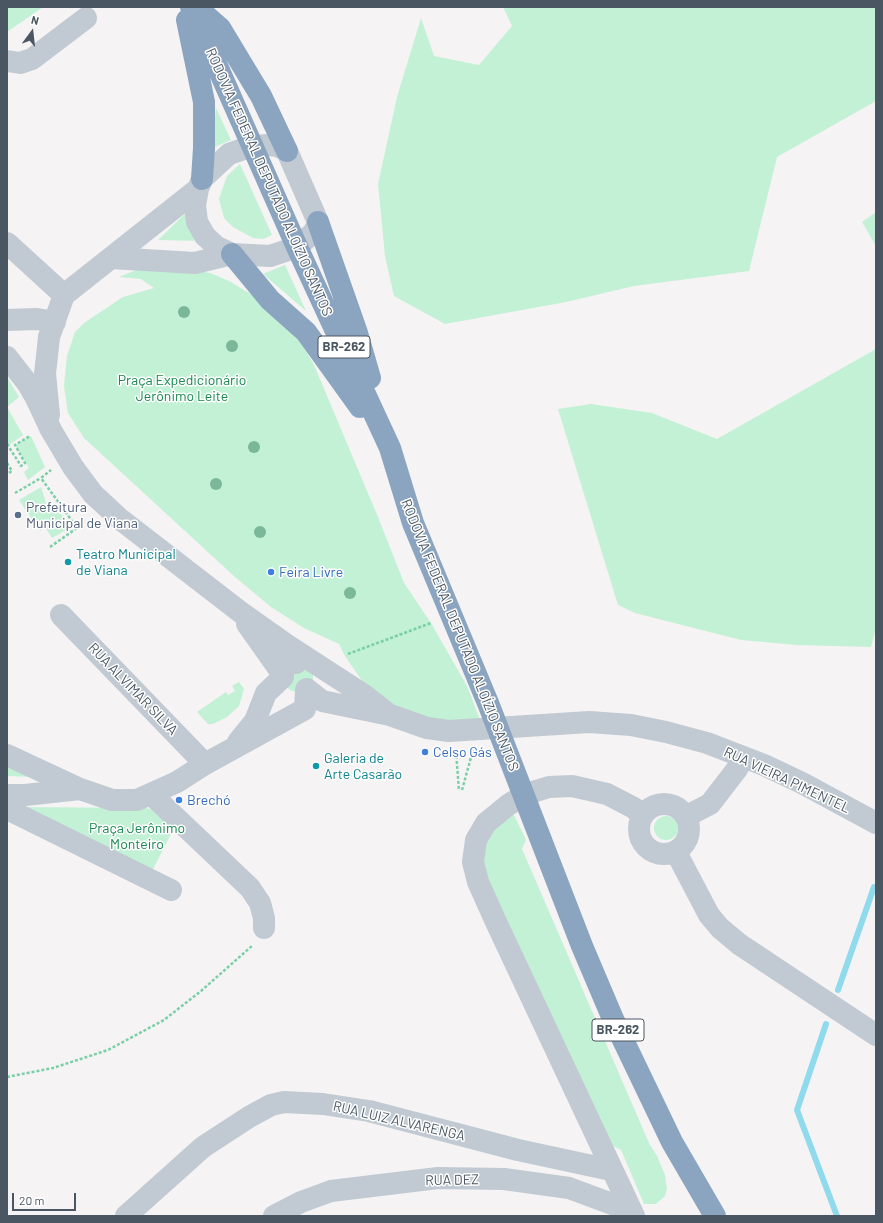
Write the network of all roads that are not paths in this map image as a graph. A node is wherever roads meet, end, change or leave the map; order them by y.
1 (187, 7) edge
2 (191, 7) edge
3 (196, 7) edge
4 (86, 18) dead end
5 (7, 61) edge
6 (252, 146) junction
7 (288, 151) junction
8 (200, 184) junction
9 (318, 222) junction
10 (7, 243) edge
11 (297, 247) junction
12 (232, 254) junction
13 (112, 258) junction
14 (64, 295) junction
15 (7, 320) edge
16 (55, 322) junction
17 (7, 357) edge
18 (51, 430) junction
19 (390, 448) junction
20 (239, 611) junction
21 (61, 615) dead end
22 (296, 674) junction
23 (337, 677) junction
24 (390, 715) junction
25 (7, 755) edge
26 (743, 757) junction
27 (214, 760) junction
28 (80, 789) junction
29 (152, 794) junction
30 (7, 795) edge
31 (7, 809) edge
32 (642, 816) junction
33 (686, 816) junction
34 (876, 823) edge
35 (676, 852) junction
36 (171, 890) dead end
37 (264, 928) road end
38 (876, 1035) edge
39 (611, 1170) junction
40 (632, 1214) edge
41 (126, 1216) edge
42 (274, 1216) edge
43 (716, 1216) edge

1 - 8 highway
2 - 6 highway, RODOVIA FEDERAL DEPUTADO ALOÍZIO SANTOS / BR-262
3 - 7 highway
4 - 5 street
6 - 7 street
6 - 8 street
6 - 11 highway, RODOVIA FEDERAL DEPUTADO ALOÍZIO SANTOS / BR-262
7 - 9 street, RODOVIA FEDERAL DEPUTADO ALOÍZIO SANTOS
8 - 12 street
8 - 13 street
9 - 11 street
9 - 19 highway
10 - 14 street
11 - 12 street
11 - 19 highway, RODOVIA FEDERAL DEPUTADO ALOÍZIO SANTOS / BR-262
12 - 13 street
12 - 19 highway
13 - 14 street
14 - 16 street
15 - 16 street
16 - 18 street
17 - 18 street
18 - 20 street
19 - 43 highway, RODOVIA FEDERAL DEPUTADO ALOÍZIO SANTOS / BR-262
20 - 22 street
20 - 22 street
21 - 27 street, RUA ALVIMAR SILVA
22 - 23 street
22 - 23 street
22 - 24 street
22 - 27 street
22 - 27 street
23 - 24 street
24 - 26 street, RUA VIEIRA PIMENTEL
25 - 28 street
26 - 33 street
26 - 34 street, RUA VIEIRA PIMENTEL
27 - 29 street
28 - 29 street
28 - 30 street
29 - 37 street
31 - 36 street
32 - 33 street
32 - 35 street
32 - 39 street
33 - 35 street
35 - 38 street
39 - 40 street
39 - 41 street, RUA LUIZ ALVARENGA
40 - 42 street, RUA DEZ

